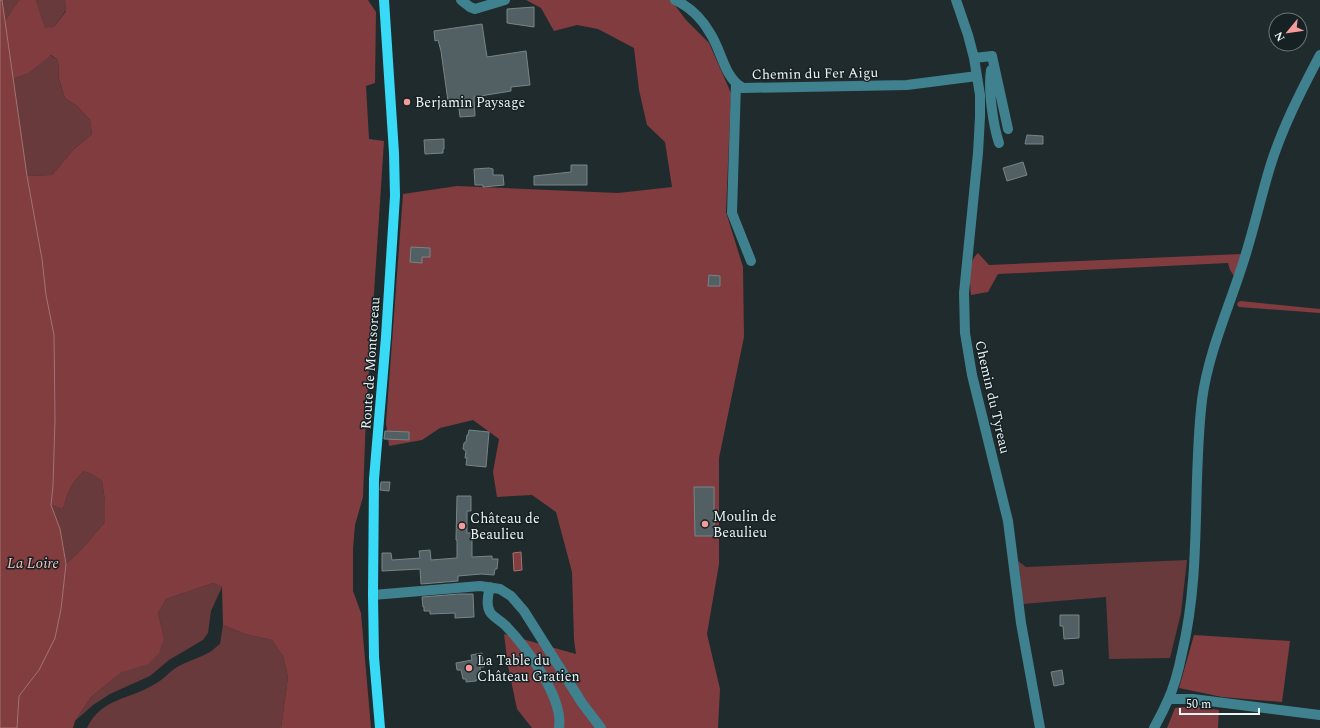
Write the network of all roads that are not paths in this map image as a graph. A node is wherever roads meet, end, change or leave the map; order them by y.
1 (384, 0) edge
2 (461, 0) edge
3 (505, 0) edge
4 (675, 0) edge
5 (956, 0) edge
6 (1320, 55) edge
7 (974, 58) junction
8 (993, 60) junction
9 (977, 76) junction
10 (736, 84) junction
11 (1008, 129) dead end
12 (998, 143) dead end
13 (751, 261) dead end
14 (490, 587) junction
15 (373, 595) junction
16 (1169, 699) junction
17 (1320, 715) edge
18 (380, 728) edge
19 (559, 728) edge
20 (601, 728) edge
21 (1040, 728) edge
22 (1154, 728) edge

1 - 15 main road, Route de Montsoreau
2 - 3 street
4 - 10 street, Chemin du Fer Aigu
5 - 7 street, Chemin du Tyreau
6 - 16 street
7 - 8 street
7 - 9 street, Chemin du Tyreau
8 - 11 street
8 - 12 street
9 - 10 street, Chemin du Fer Aigu
9 - 21 street, Chemin du Tyreau
10 - 13 street
14 - 15 street
14 - 19 street
14 - 20 street
15 - 18 main road, Route de Montsoreau
16 - 17 street
16 - 22 street

